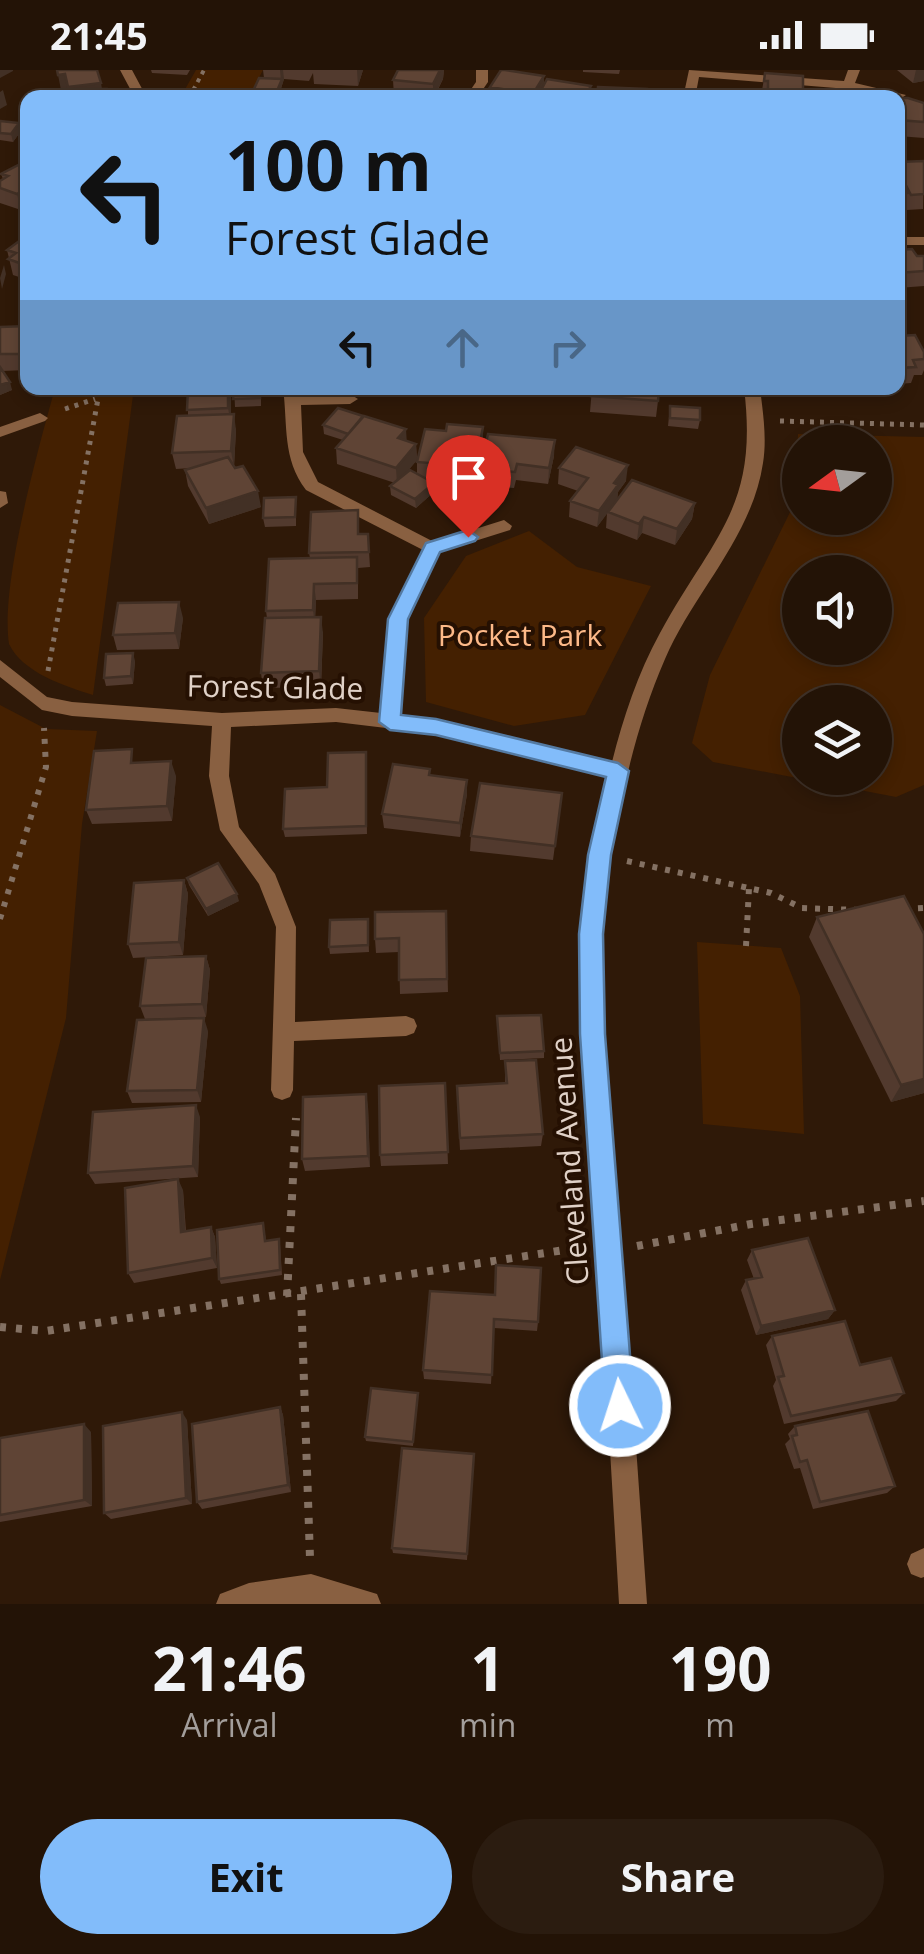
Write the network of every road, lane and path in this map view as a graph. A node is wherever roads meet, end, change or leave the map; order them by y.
1 (854, 70) edge
2 (695, 71) edge
3 (848, 85) junction
4 (877, 90) edge
5 (99, 395) edge
6 (293, 395) edge
7 (304, 395) edge
8 (753, 395) edge
9 (350, 399) dead end
10 (40, 418) dead end
11 (758, 420) junction
12 (924, 425) edge
13 (0, 432) edge
14 (504, 526) dead end
15 (433, 548) junction
16 (0, 667) edge
17 (42, 702) junction
18 (222, 720) junction
19 (390, 722) junction
20 (618, 771) junction
21 (622, 860) dead end
22 (749, 888) junction
23 (924, 908) edge
24 (870, 910) edge
25 (887, 911) edge
26 (0, 919) edge
27 (746, 946) dead end
28 (406, 1026) dead end
29 (286, 1032) junction
30 (282, 1090) joint
31 (924, 1201) edge
32 (631, 1246) dead end
33 (581, 1248) dead end
34 (301, 1294) junction
35 (287, 1296) junction
36 (0, 1328) edge
37 (311, 1588) junction
38 (230, 1604) edge
39 (367, 1604) edge
40 (633, 1604) edge

1 - 3 street
2 - 3 street
3 - 4 street
5 - 17 path
6 - 15 street
7 - 9 street
8 - 11 street, Cleveland Avenue
10 - 13 street
11 - 12 path
11 - 20 street, Cleveland Avenue
14 - 15 street
15 - 19 street
16 - 17 street
17 - 18 street, Forest Glade
17 - 26 path
18 - 19 street, Forest Glade
18 - 29 street
19 - 20 street, Forest Glade
20 - 40 street, Cleveland Avenue
21 - 22 path
22 - 24 path
22 - 27 path
23 - 25 path
28 - 29 street
29 - 30 street
30 - 35 path
31 - 32 path
33 - 34 path
34 - 35 path
34 - 37 path
35 - 36 path
37 - 38 street
37 - 39 street

